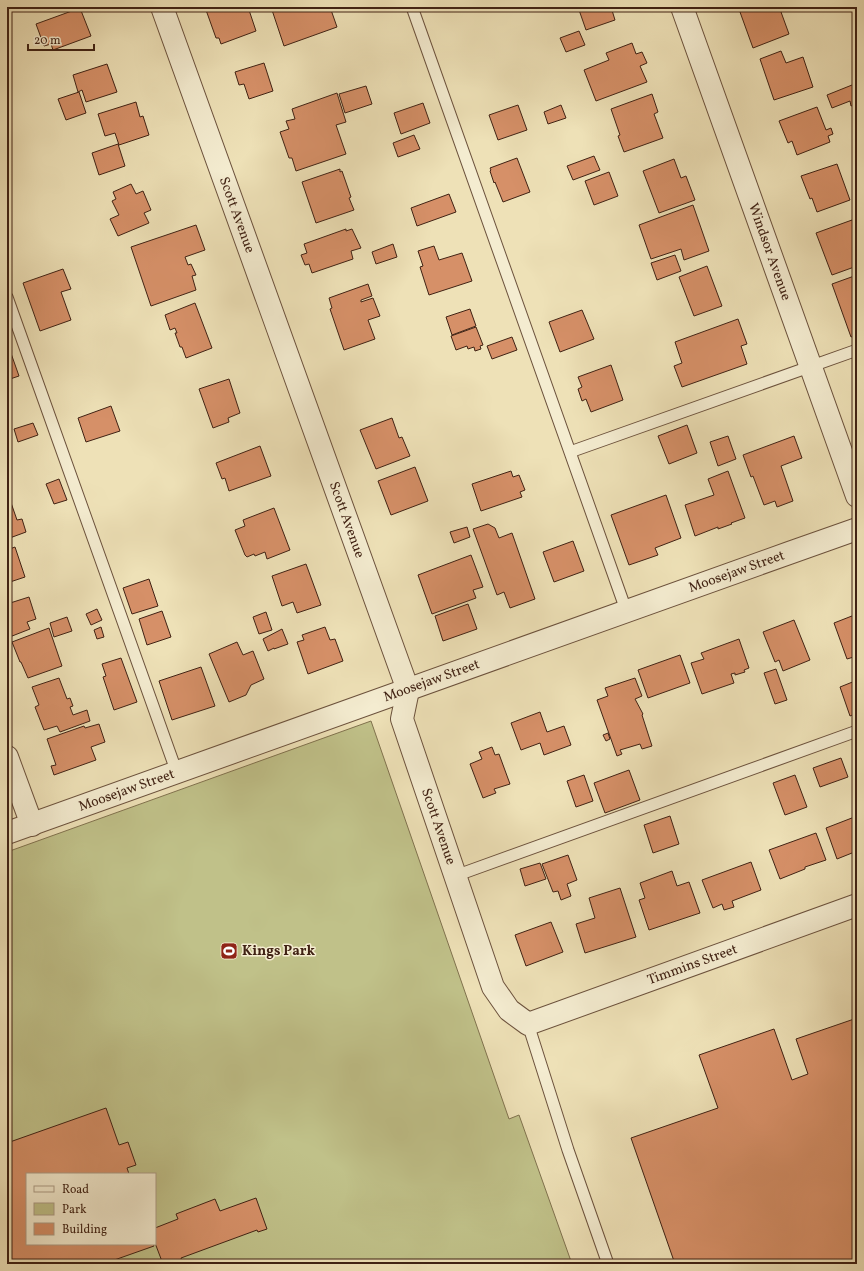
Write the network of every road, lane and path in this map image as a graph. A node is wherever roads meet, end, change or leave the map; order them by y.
1 (162, 7) edge
2 (412, 7) edge
3 (682, 7) edge
4 (7, 297) edge
5 (857, 350) edge
6 (811, 366) junction
7 (570, 452) junction
8 (857, 496) edge
9 (857, 529) edge
10 (626, 610) junction
11 (408, 690) junction
12 (857, 731) edge
13 (7, 758) edge
14 (177, 773) junction
15 (32, 824) junction
16 (7, 833) edge
17 (455, 876) junction
18 (857, 905) edge
19 (528, 1024) junction
20 (608, 1264) edge

1 - 11 street, Scott Avenue
2 - 7 lane
3 - 6 street, Windsor Avenue
4 - 14 lane
5 - 6 lane
6 - 7 lane
6 - 8 street, Windsor Avenue
7 - 10 lane
9 - 10 street, Moosejaw Street
10 - 11 street, Moosejaw Street
11 - 14 street, Moosejaw Street
11 - 17 street, Scott Avenue
12 - 17 lane
13 - 15 street
14 - 15 street, Moosejaw Street
15 - 16 street, Moosejaw Street
17 - 19 street, Scott Avenue
18 - 19 street, Timmins Street
19 - 20 lane

